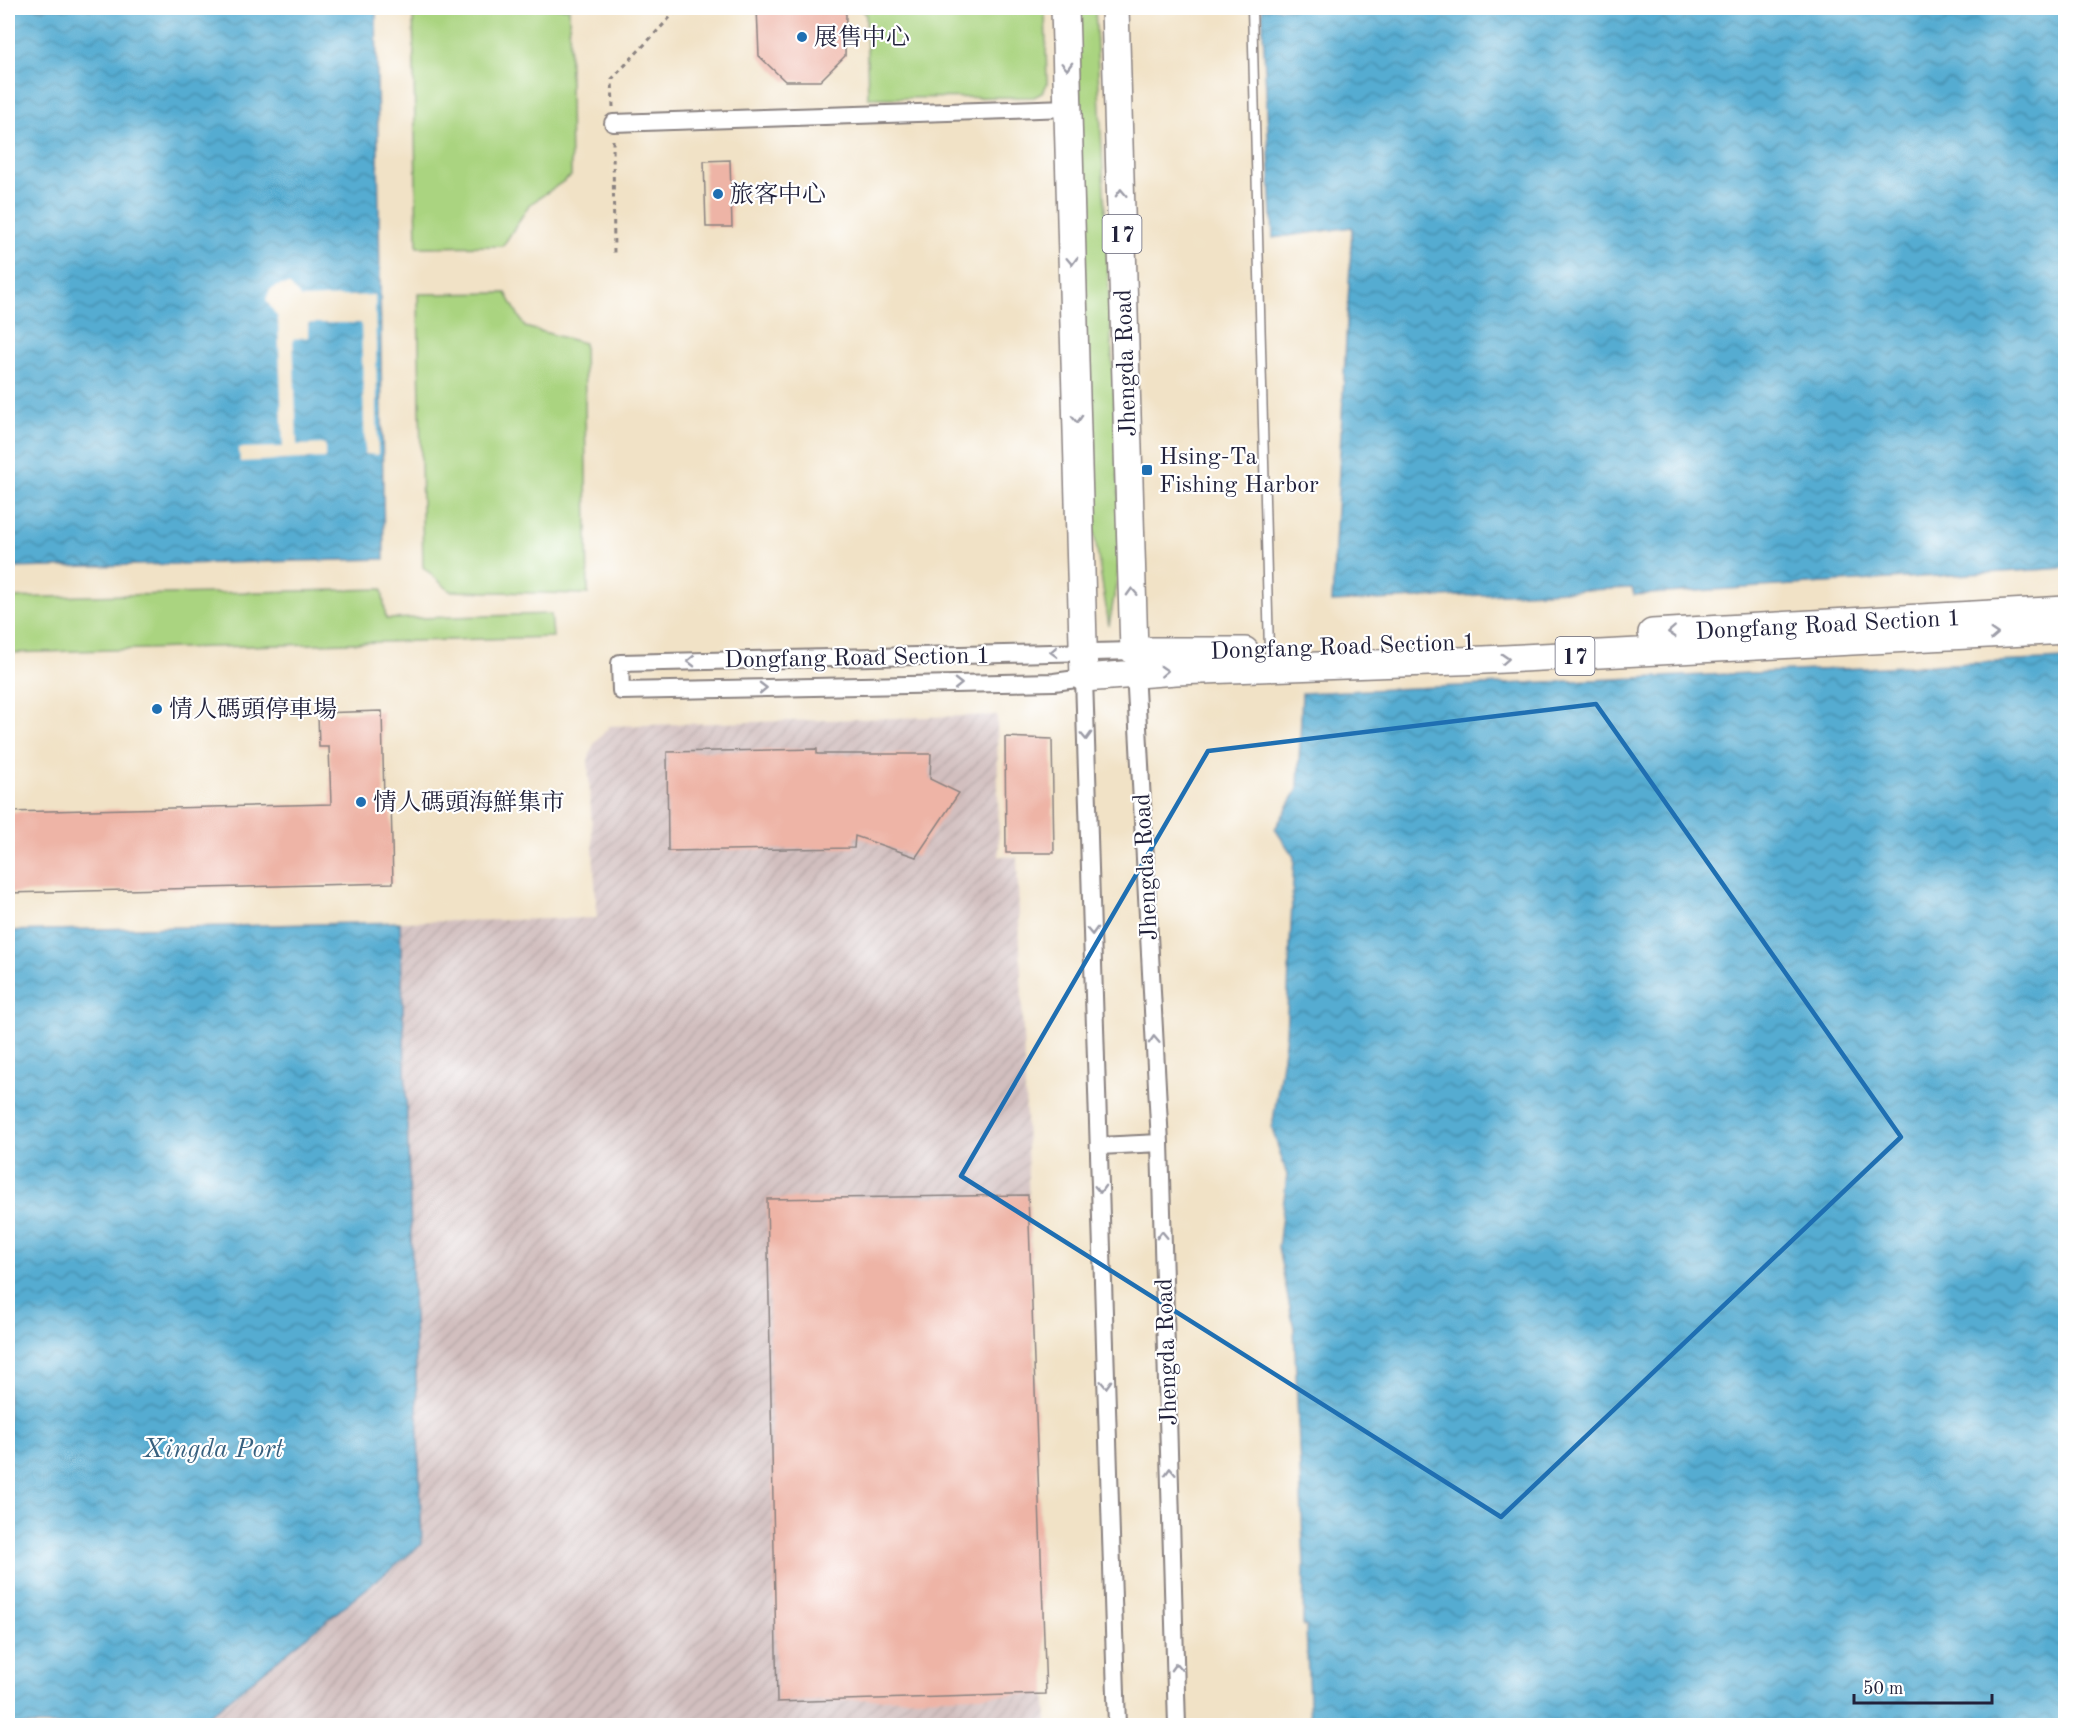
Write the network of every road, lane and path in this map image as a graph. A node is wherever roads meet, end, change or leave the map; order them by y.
1 (1065, 8) edge
2 (1115, 8) edge
3 (1252, 8) edge
4 (1068, 108) junction
5 (613, 123) dead end
6 (2066, 610) edge
7 (2066, 630) edge
8 (1084, 650) junction
9 (1269, 651) junction
10 (1134, 662) junction
11 (1084, 678) junction
12 (1160, 1143) junction
13 (1099, 1146) junction
14 (1117, 1725) edge
15 (1177, 1725) edge

1 -> 4 main road, Jhengda Road / 17
10 -> 2 main road, Jhengda Road / 17
3 - 9 lane
4 - 5 street
4 -> 8 main road, Jhengda Road / 17
6 -> 9 main road, Dongfang Road Section 1 / 17
10 -> 7 main road, Dongfang Road Section 1 / 17
8 - 10 street, Dongfang Road Section 1
8 - 11 main road, Jhengda Road / 17
8 -> 11 street, Dongfang Road Section 1
9 - 10 main road, Dongfang Road Section 1 / 17
10 - 11 main road, Dongfang Road Section 1 / 17
12 -> 10 street, Jhengda Road
11 -> 13 street, Jhengda Road
12 - 13 street
15 -> 12 street, Jhengda Road
13 -> 14 street, Jhengda Road

